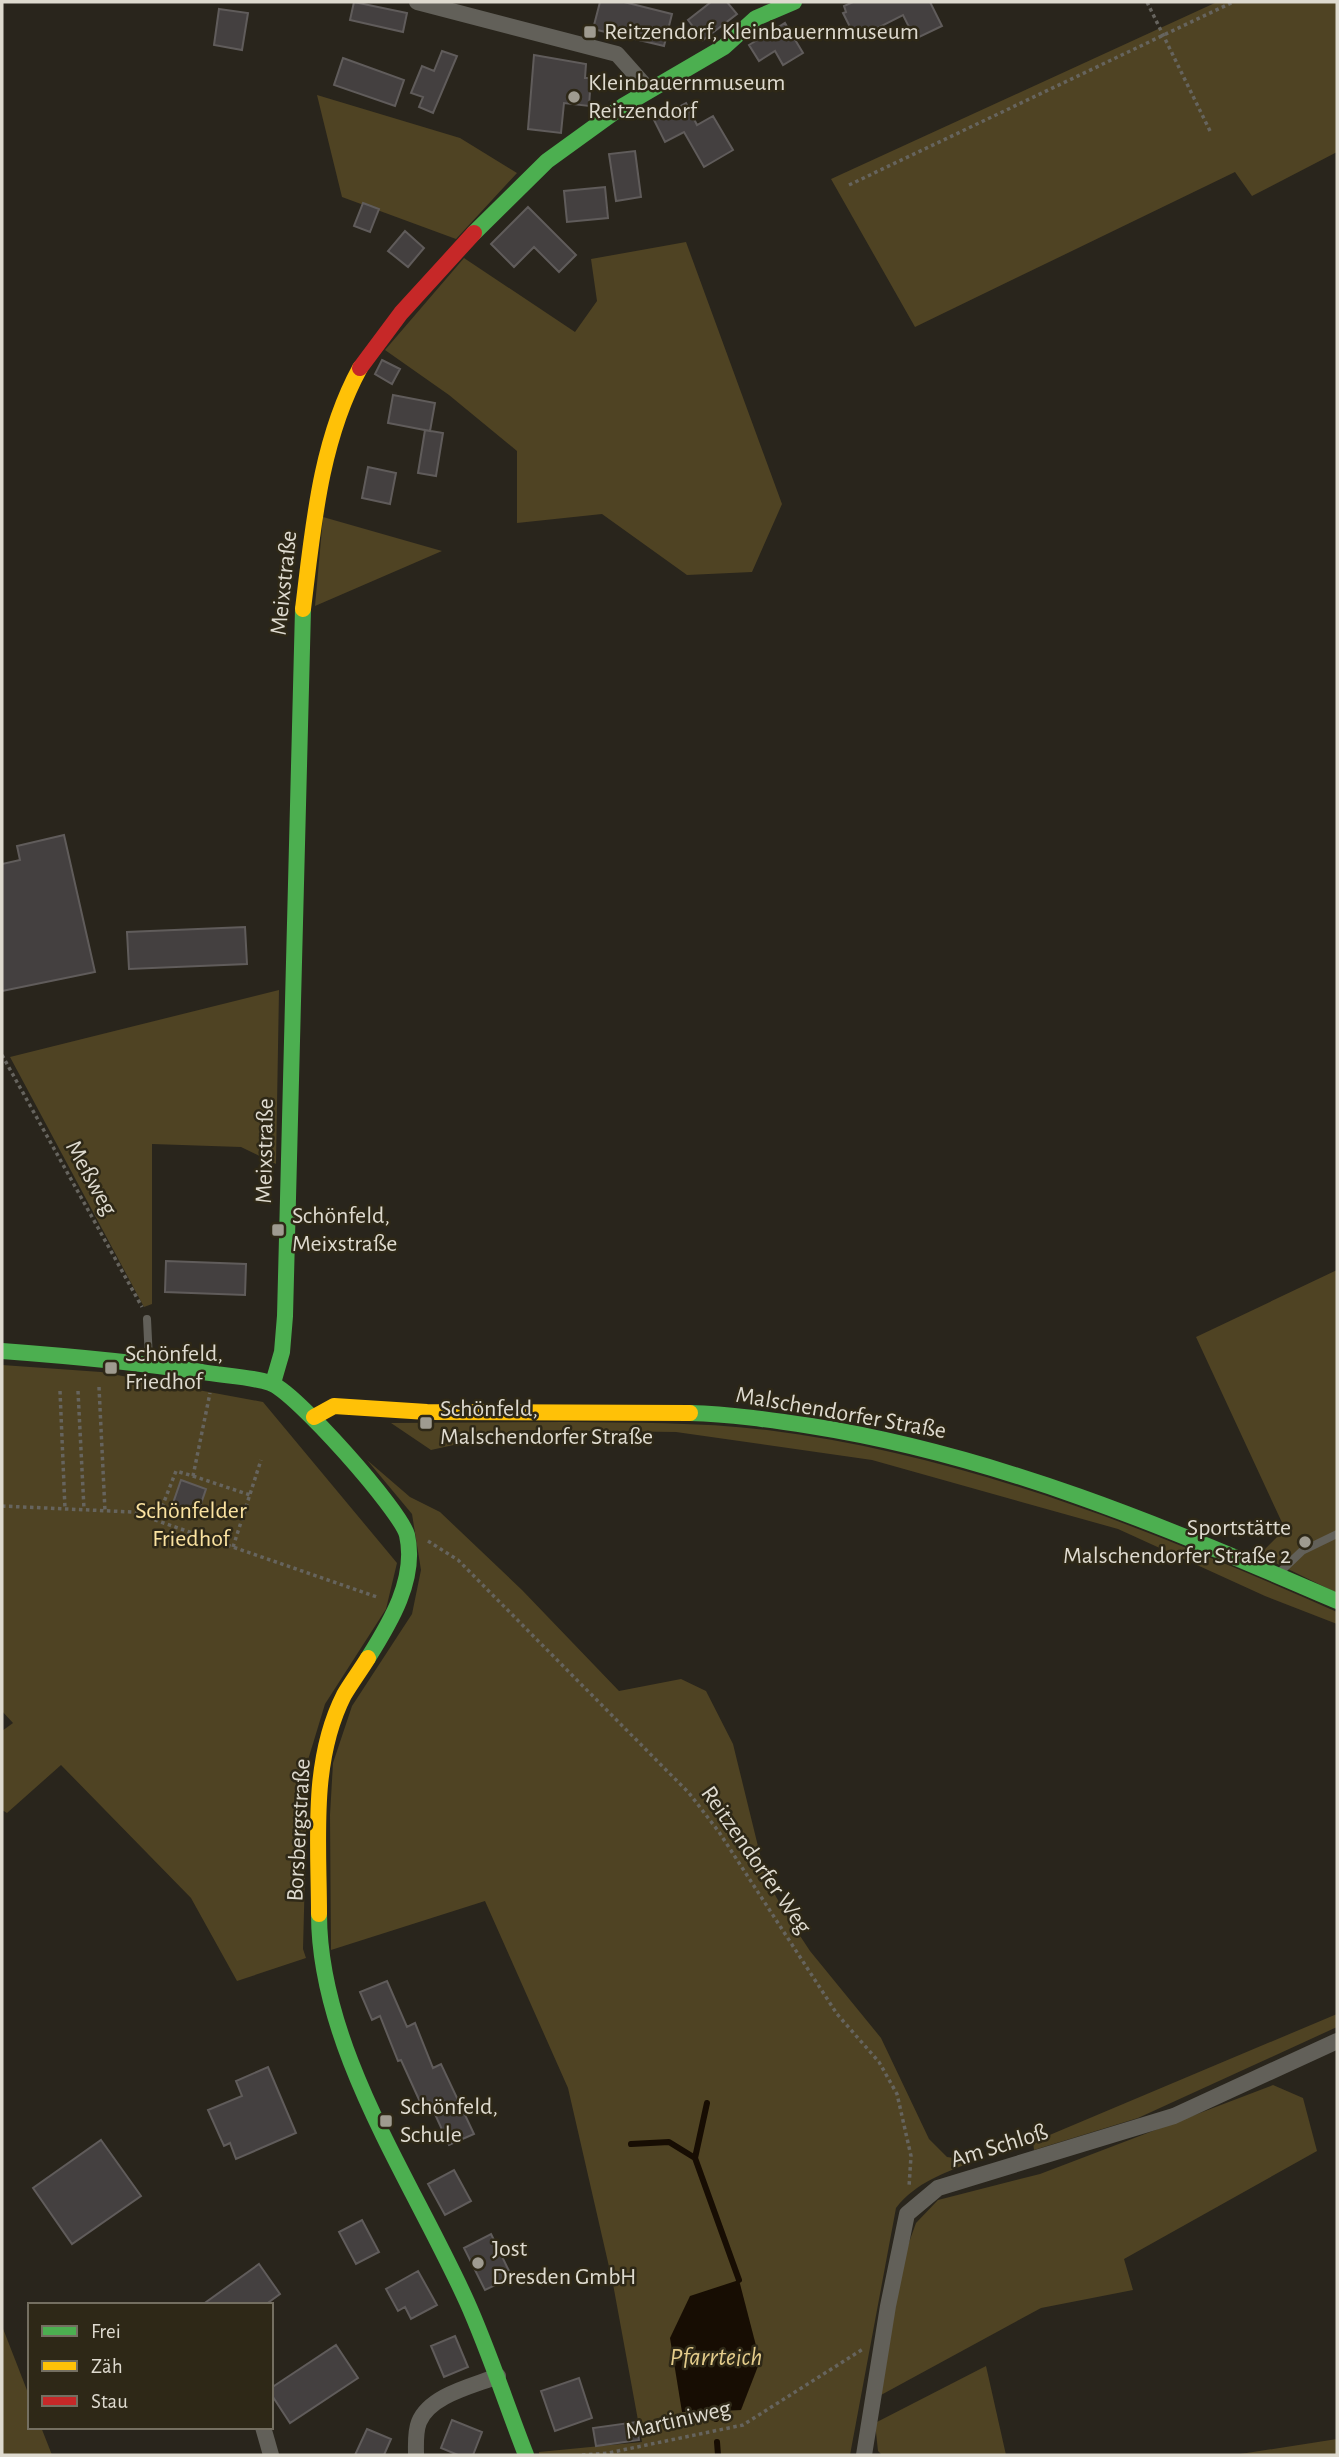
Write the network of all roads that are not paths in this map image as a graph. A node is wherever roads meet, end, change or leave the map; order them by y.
1 (416, 2) edge
2 (794, 2) edge
3 (757, 10) edge
4 (649, 90) junction
5 (147, 1319) road end
6 (2, 1351) edge
7 (149, 1363) junction
8 (273, 1383) junction
9 (314, 1417) junction
10 (1337, 1534) edge
11 (1277, 1575) junction
12 (1337, 1601) edge
13 (1337, 2041) edge
14 (498, 2376) junction
15 (264, 2429) edge
16 (271, 2455) edge
17 (416, 2455) edge
18 (526, 2455) edge
19 (864, 2455) edge

1 - 4 street
2 - 3 street, Meixstraße
3 - 4 street, Meixstraße
4 - 8 street, Meixstraße
5 - 7 lane
6 - 7 street
7 - 8 street
8 - 9 street
9 - 11 street, Malschendorfer Straße
9 - 14 street, Borsbergstraße
10 - 11 lane
11 - 12 street, Malschendorfer Straße
13 - 19 street, Am Schloß
14 - 17 street
14 - 18 street, Borsbergstraße
15 - 16 street

